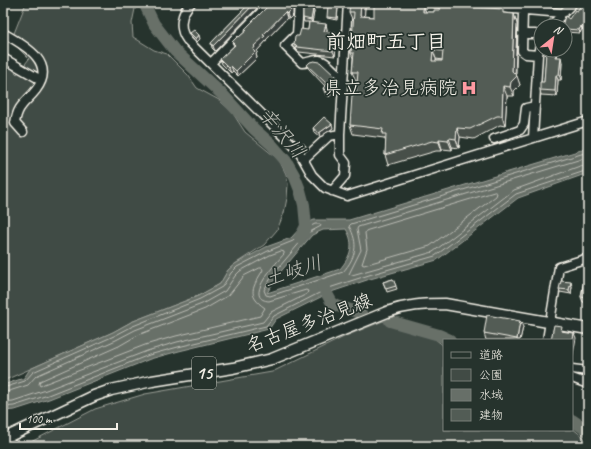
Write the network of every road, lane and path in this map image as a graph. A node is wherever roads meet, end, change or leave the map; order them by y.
1 (191, 3) edge
2 (270, 3) edge
3 (299, 3) edge
4 (348, 3) edge
5 (435, 3) edge
6 (573, 3) edge
7 (500, 6) edge
8 (523, 11) junction
9 (564, 13) junction
10 (559, 18) edge
11 (3, 33) edge
12 (522, 34) junction
13 (533, 34) edge
14 (533, 55) edge
15 (3, 58) edge
16 (538, 58) edge
17 (211, 62) junction
18 (344, 62) junction
19 (330, 65) junction
20 (343, 76) junction
21 (41, 80) junction
22 (535, 106) junction
23 (588, 121) edge
24 (23, 132) dead end
25 (340, 134) junction
26 (533, 138) junction
27 (494, 139) dead end
28 (304, 159) junction
29 (332, 191) junction
30 (588, 258) edge
31 (550, 322) junction
32 (588, 328) edge
33 (547, 339) edge
34 (573, 369) edge
35 (588, 371) edge
36 (573, 378) edge
37 (588, 384) edge
38 (3, 439) edge

1 - 17 street
2 - 17 street
3 - 19 street
4 - 18 street
5 - 7 street
6 - 9 street
7 - 8 street
8 - 9 street
8 - 12 street
9 - 10 street
11 - 21 street
12 - 13 street
12 - 14 street
15 - 21 street
16 - 22 street
17 - 28 street
18 - 19 street
18 - 20 street
19 - 20 street
20 - 25 street
21 - 24 street
22 - 26 street
22 - 27 street
23 - 26 street
25 - 28 street
25 - 29 street
26 - 29 street
28 - 29 street
30 - 31 street
31 - 32 main road, 名古屋多治見線 / 15
31 - 33 street
31 - 38 main road, 名古屋多治見線 / 15
34 - 35 street
36 - 37 street

